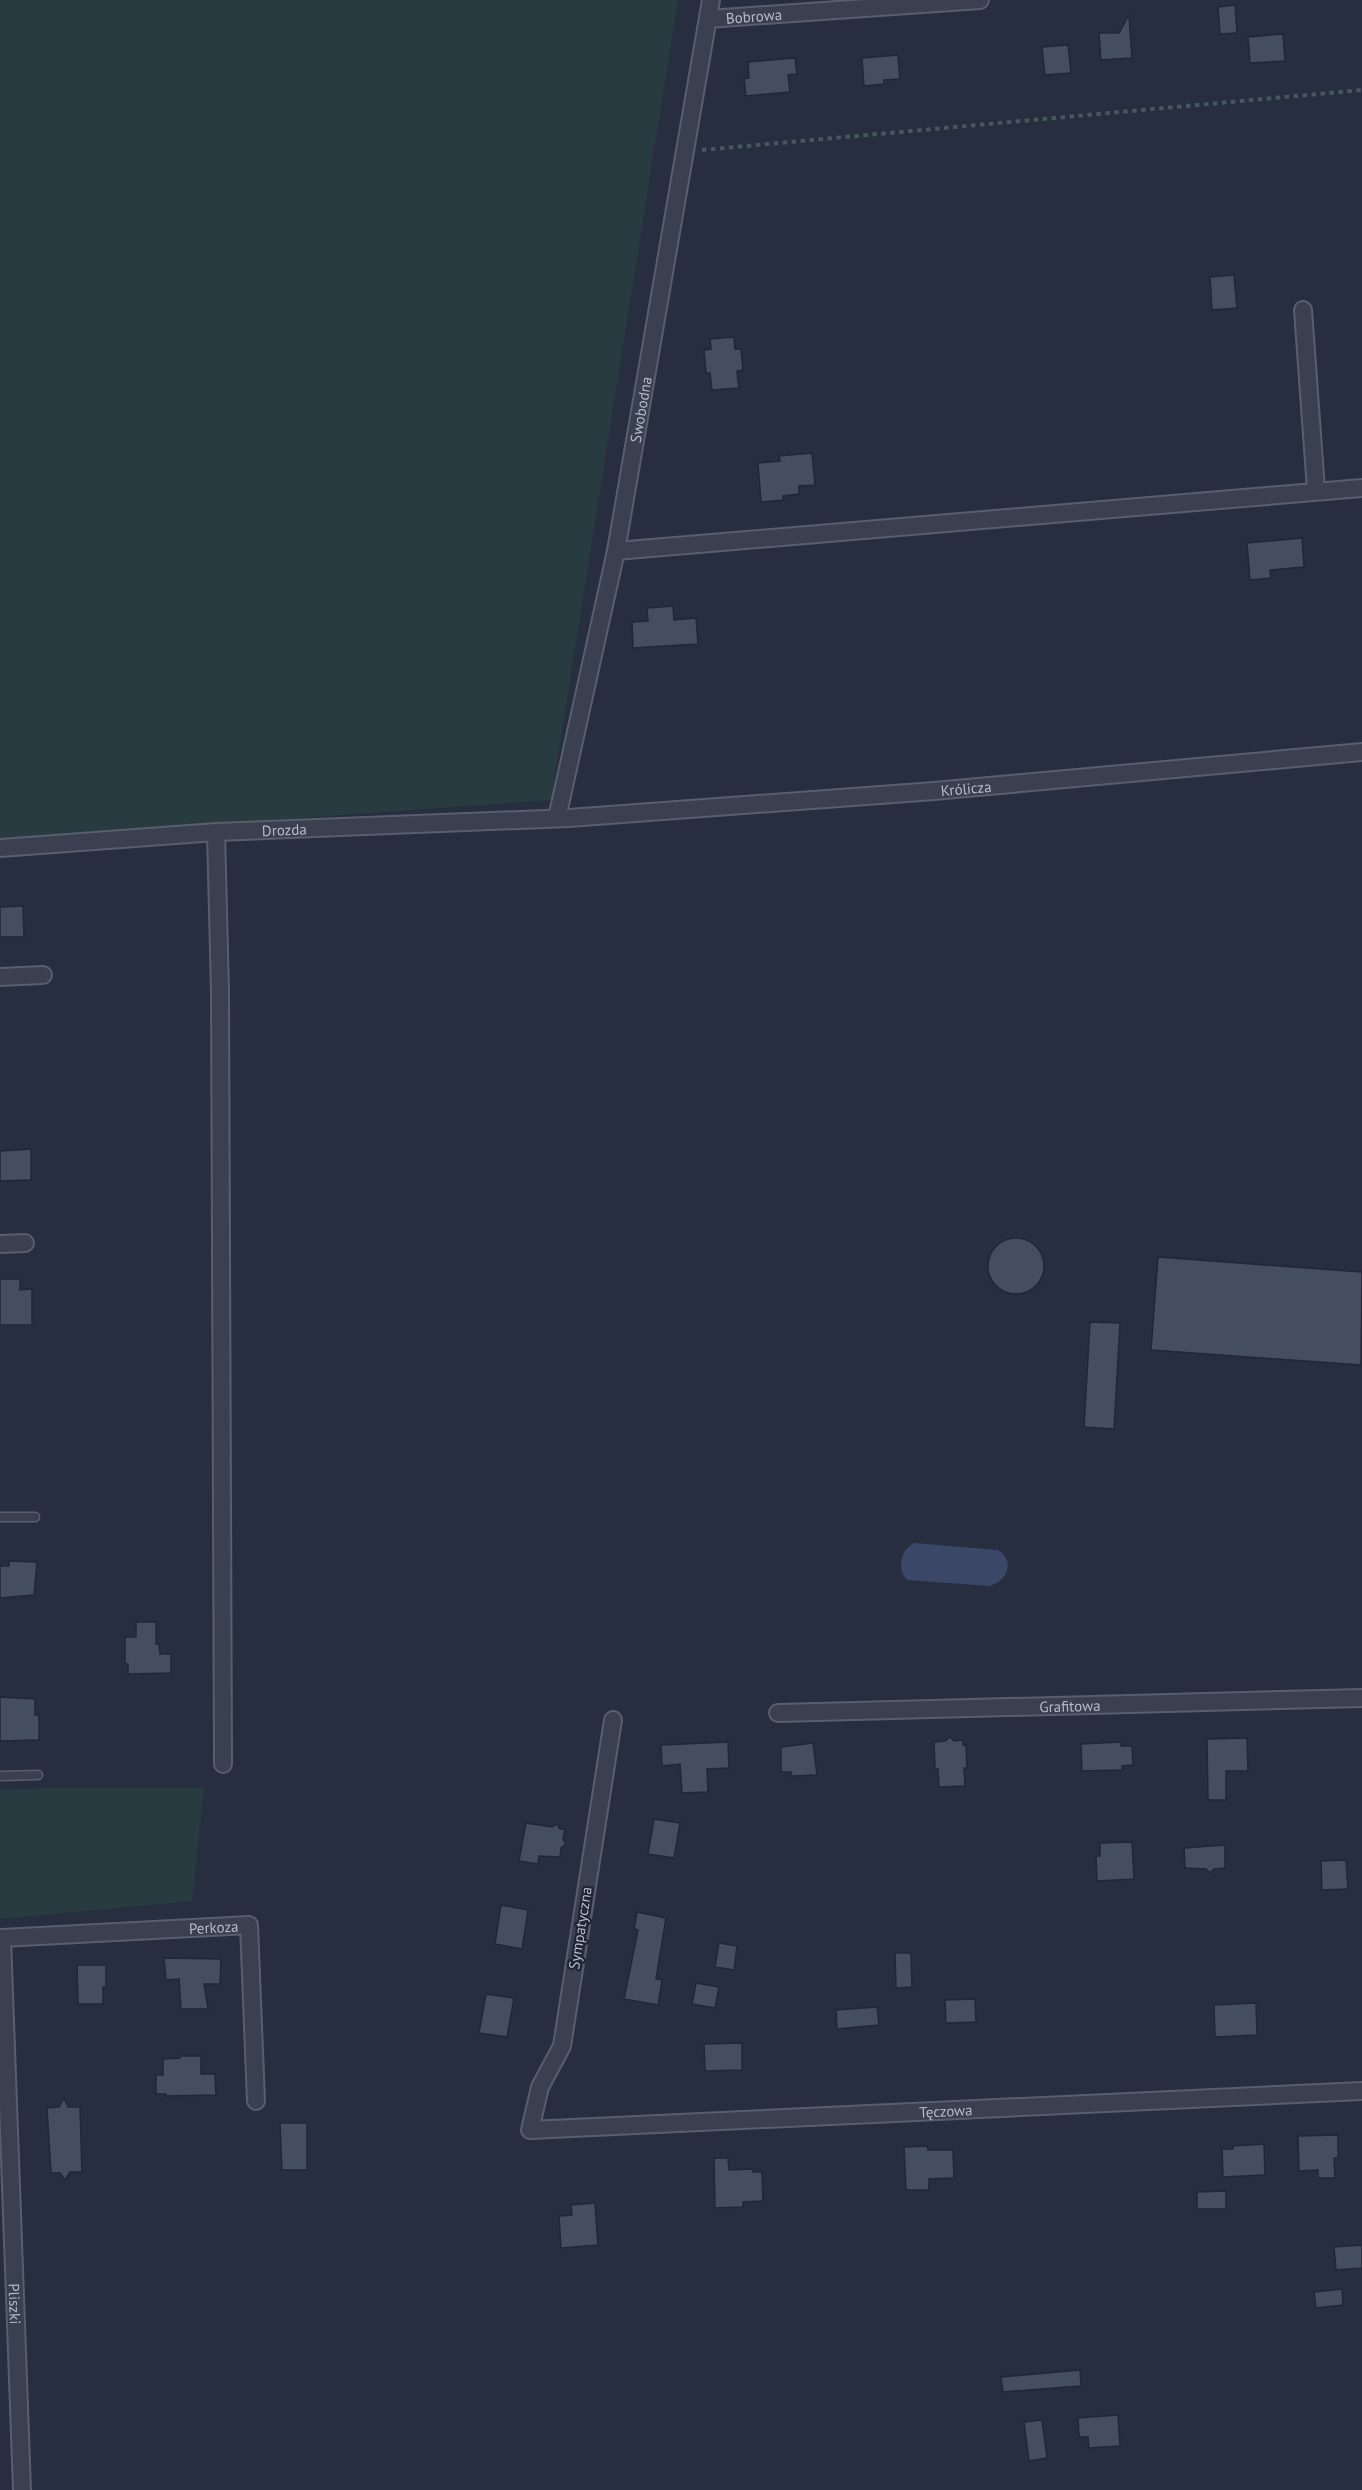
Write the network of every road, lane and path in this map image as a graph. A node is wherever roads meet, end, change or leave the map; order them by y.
1 (711, 0) edge
2 (980, 0) edge
3 (708, 19) junction
4 (1362, 90) edge
5 (683, 152) junction
6 (1303, 310) dead end
7 (1362, 488) edge
8 (1316, 490) junction
9 (616, 551) junction
10 (1362, 752) edge
11 (563, 818) junction
12 (216, 832) junction
13 (0, 848) edge
14 (43, 975) dead end
15 (0, 977) edge
16 (26, 1243) dead end
17 (0, 1244) edge
18 (0, 1517) edge
19 (35, 1517) dead end
20 (1362, 1698) edge
21 (778, 1713) dead end
22 (613, 1720) dead end
23 (223, 1764) dead end
24 (38, 1775) dead end
25 (0, 1776) edge
26 (1, 1938) edge
27 (1362, 2091) edge
28 (256, 2101) dead end
29 (530, 2130) joint
30 (22, 2490) edge

1 - 3 street, Swobodna
2 - 3 street, Bobrowa
3 - 5 street, Swobodna
4 - 5 path
5 - 9 street, Swobodna
6 - 8 street
7 - 8 street
8 - 9 street
9 - 11 street, Swobodna
10 - 11 street, Królicza
11 - 12 street, Drozda
12 - 13 street, Drozda
12 - 23 street
14 - 15 street
16 - 17 street
18 - 19 lane
20 - 21 street, Grafitowa
22 - 29 street, Sympatyczna
24 - 25 lane
26 - 28 street, Perkoza
26 - 30 street, Pliszki
27 - 29 street, Tęczowa

